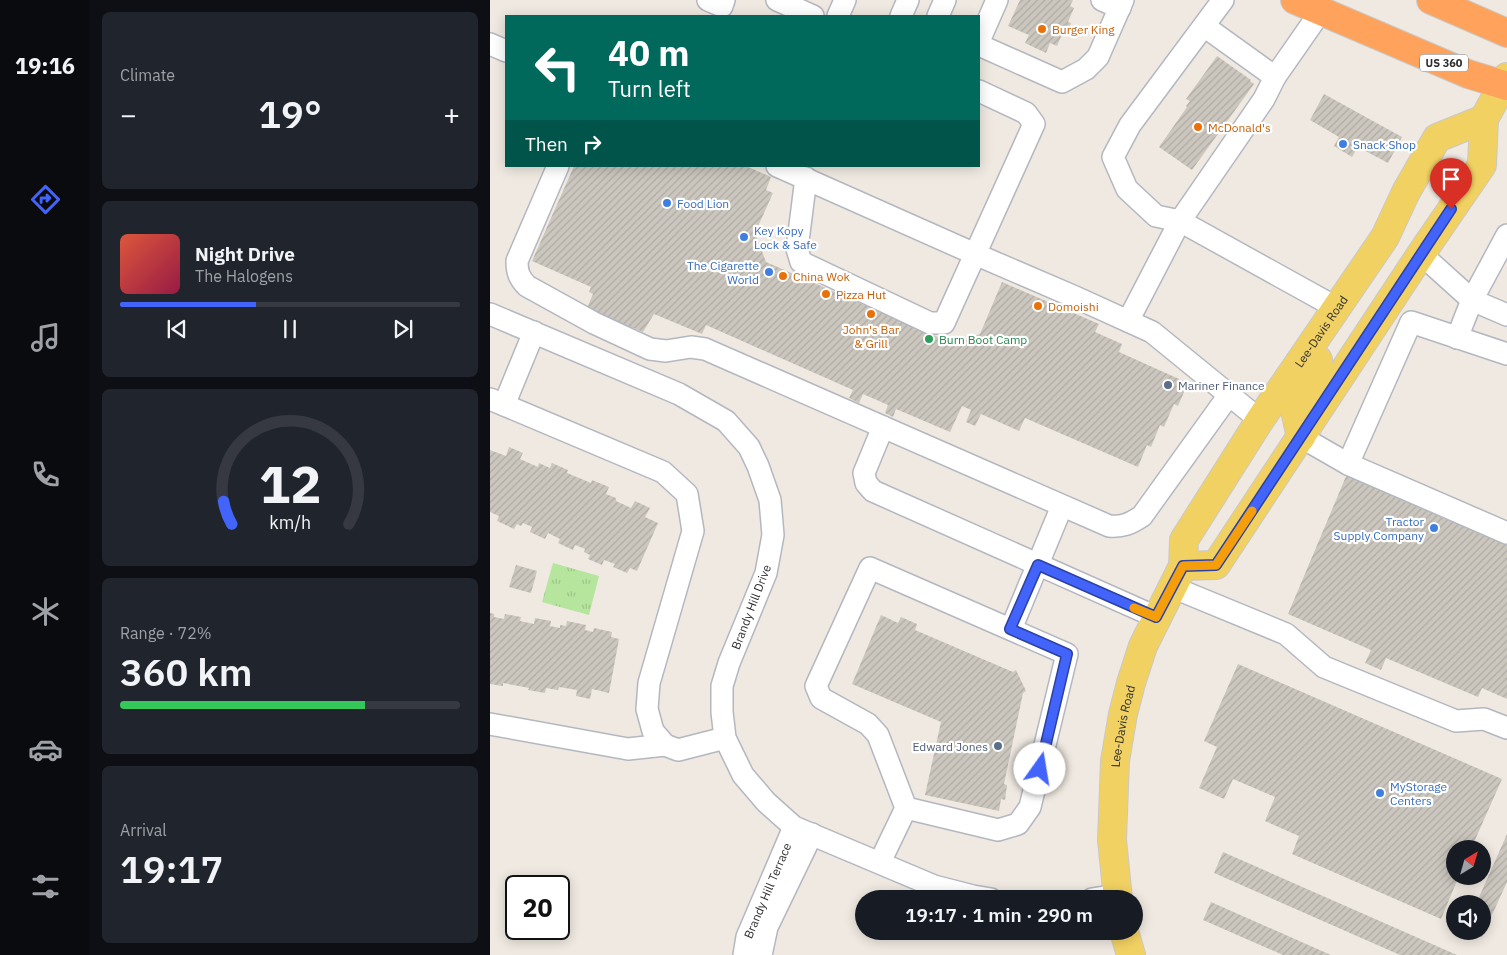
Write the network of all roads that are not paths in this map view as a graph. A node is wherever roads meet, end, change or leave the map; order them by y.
1 (708, 0) edge
2 (724, 0) edge
3 (777, 0) edge
4 (845, 0) edge
5 (908, 0) edge
6 (945, 0) edge
7 (997, 0) edge
8 (1223, 0) edge
9 (1295, 0) edge
10 (1431, 0) edge
11 (1115, 3) edge
12 (1321, 11) junction
13 (811, 15) edge
14 (838, 15) edge
15 (901, 15) edge
16 (938, 15) edge
17 (1204, 26) junction
18 (1507, 33) edge
19 (980, 39) edge
20 (490, 44) edge
21 (980, 45) edge
22 (505, 51) edge
23 (1275, 76) junction
24 (1506, 83) edge
25 (980, 91) edge
26 (1484, 119) junction
27 (558, 167) edge
28 (779, 167) edge
29 (806, 178) junction
30 (1180, 220) junction
31 (1507, 235) edge
32 (975, 254) junction
33 (1420, 254) junction
34 (1472, 300) junction
35 (1337, 308) junction
36 (490, 314) edge
37 (1507, 315) edge
38 (1128, 321) junction
39 (534, 332) junction
40 (1457, 338) junction
41 (1507, 354) edge
42 (1229, 395) junction
43 (497, 402) edge
44 (1260, 420) junction
45 (883, 427) junction
46 (1301, 437) junction
47 (1348, 464) junction
48 (1062, 506) junction
49 (1507, 533) edge
50 (1038, 565) junction
51 (1178, 577) junction
52 (1156, 617) junction
53 (1010, 629) junction
54 (490, 724) edge
55 (1507, 728) edge
56 (725, 738) junction
57 (665, 745) junction
58 (906, 808) junction
59 (803, 831) junction
60 (880, 862) junction
61 (950, 890) edge
62 (1109, 890) edge
63 (1127, 940) edge
64 (744, 955) edge
65 (761, 955) edge
66 (1131, 955) edge

1 - 2 street
3 - 13 street
4 - 14 street
5 - 15 street
6 - 16 street
7 - 19 street
8 - 17 street
9 - 12 highway, US 360
10 - 18 highway
11 - 21 street
12 - 23 street
12 - 24 highway, US 360
17 - 23 street
17 - 30 street
20 - 22 street
23 - 30 street
24 - 26 main road
25 - 32 street
26 - 33 main road
26 - 35 main road, Lee-Davis Road
27 - 45 street
28 - 29 street
29 - 32 street
29 - 32 street
30 - 35 street
30 - 38 street
31 - 34 street
32 - 38 street
33 - 34 street
33 - 46 main road
34 - 37 street
34 - 40 street
35 - 44 main road, Lee-Davis Road
35 - 46 main road
36 - 39 street, Brandy Hill Drive
38 - 42 street
39 - 43 street
39 - 56 street, Brandy Hill Drive
40 - 41 street
40 - 47 street
42 - 44 street
42 - 48 street
43 - 57 street
44 - 51 main road, Lee-Davis Road
45 - 48 street
45 - 50 street
46 - 47 street
46 - 51 main road
47 - 49 street
48 - 50 street
50 - 52 street
50 - 53 street
51 - 52 main road, Lee-Davis Road
51 - 55 street
52 - 62 main road, Lee-Davis Road
53 - 58 street
53 - 58 street
54 - 57 street
56 - 57 street
56 - 59 street, Brandy Hill Drive
58 - 60 street
59 - 60 street, Brandy Hill Drive
59 - 64 street, Brandy Hill Terrace
59 - 65 street, Brandy Hill Terrace
60 - 61 street, Brandy Hill Drive
63 - 66 main road

